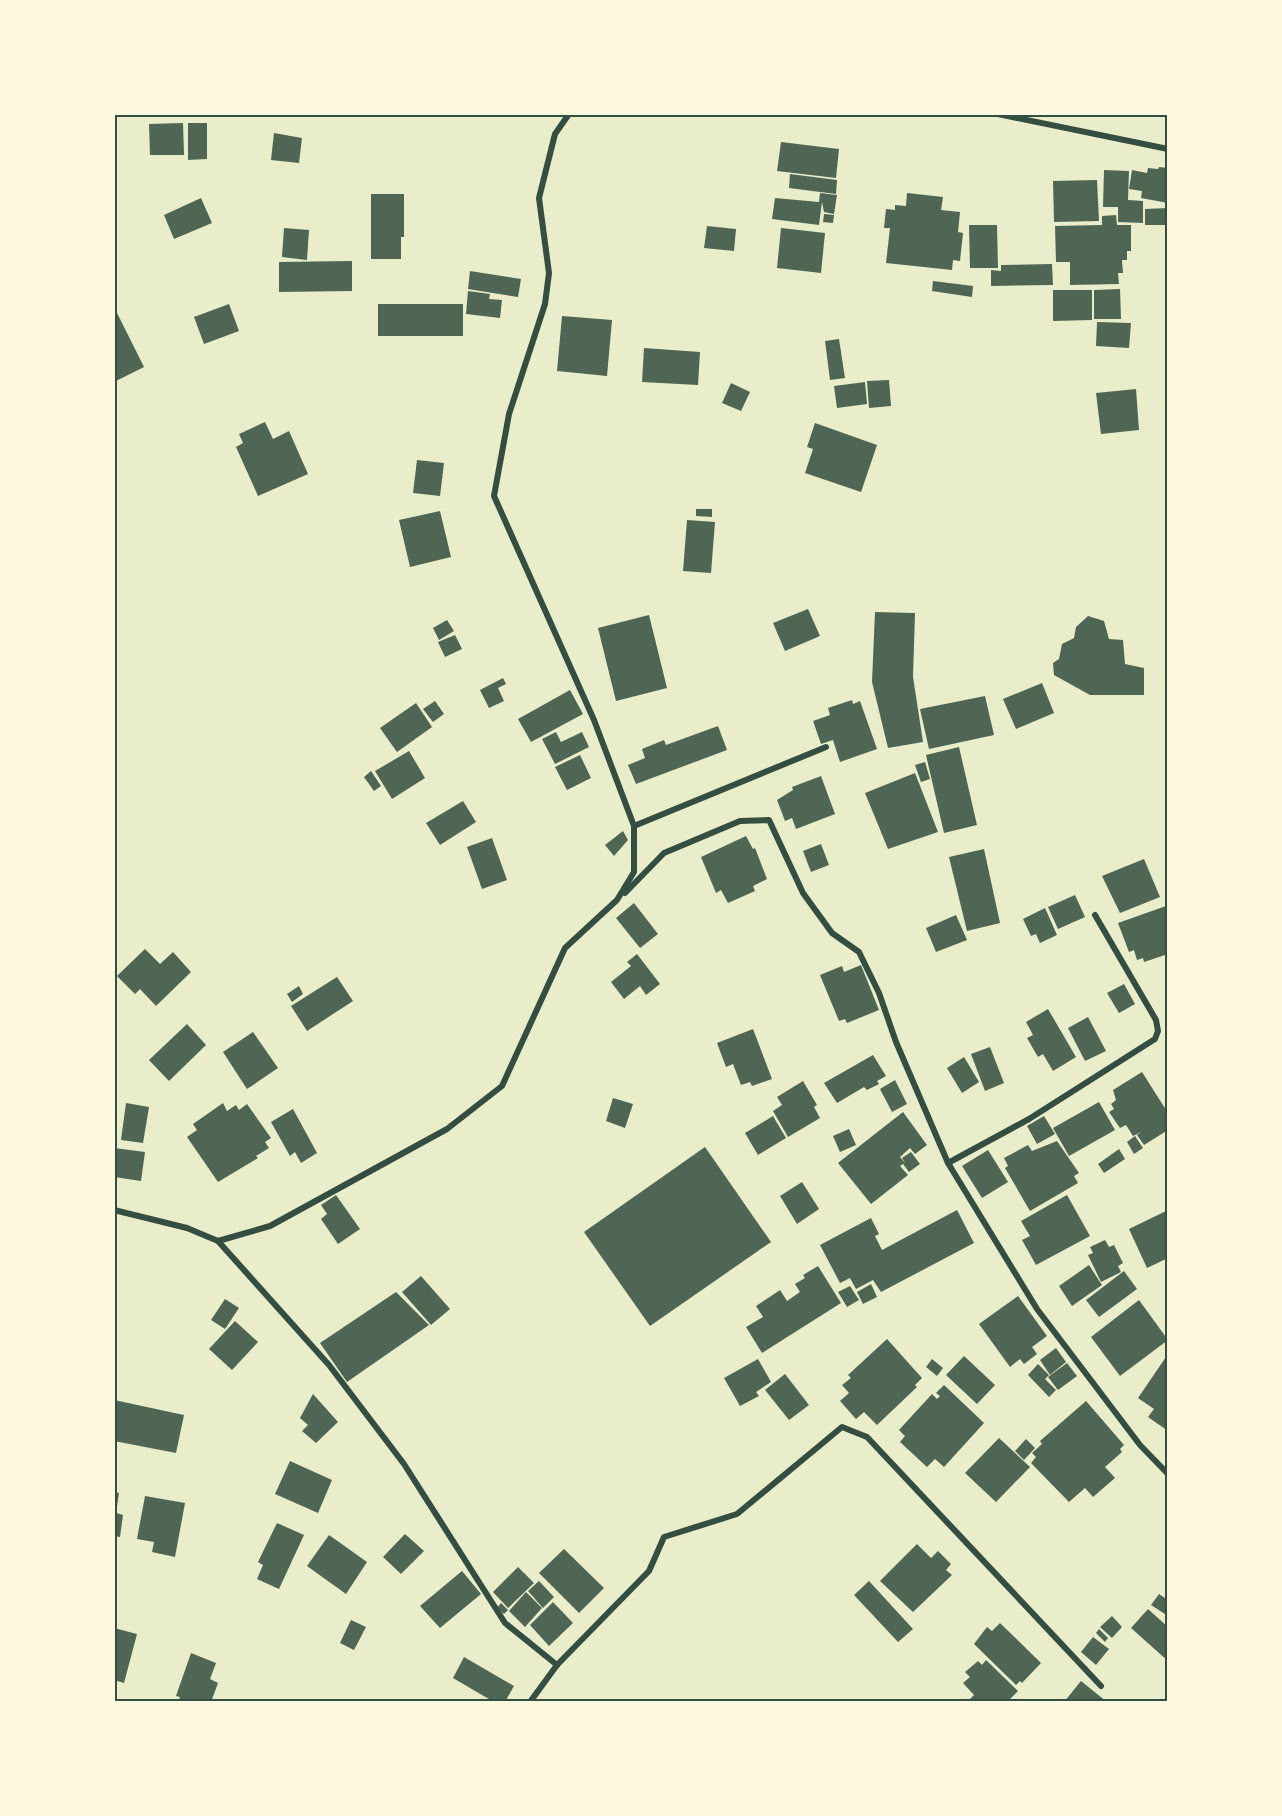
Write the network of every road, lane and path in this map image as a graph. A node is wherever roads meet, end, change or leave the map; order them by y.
1 (569, 114) edge
2 (998, 114) edge
3 (1168, 149) edge
4 (826, 747) dead end
5 (634, 826) junction
6 (617, 900) junction
7 (1095, 915) dead end
8 (948, 1163) junction
9 (114, 1210) edge
10 (218, 1241) junction
11 (1168, 1474) edge
12 (557, 1665) junction
13 (1101, 1686) dead end
14 (530, 1702) edge

1 - 5 street
2 - 3 street
4 - 5 street
5 - 6 street
6 - 8 street
6 - 10 street
7 - 8 street
8 - 11 street
9 - 10 street
10 - 12 street
12 - 13 street
12 - 14 street

